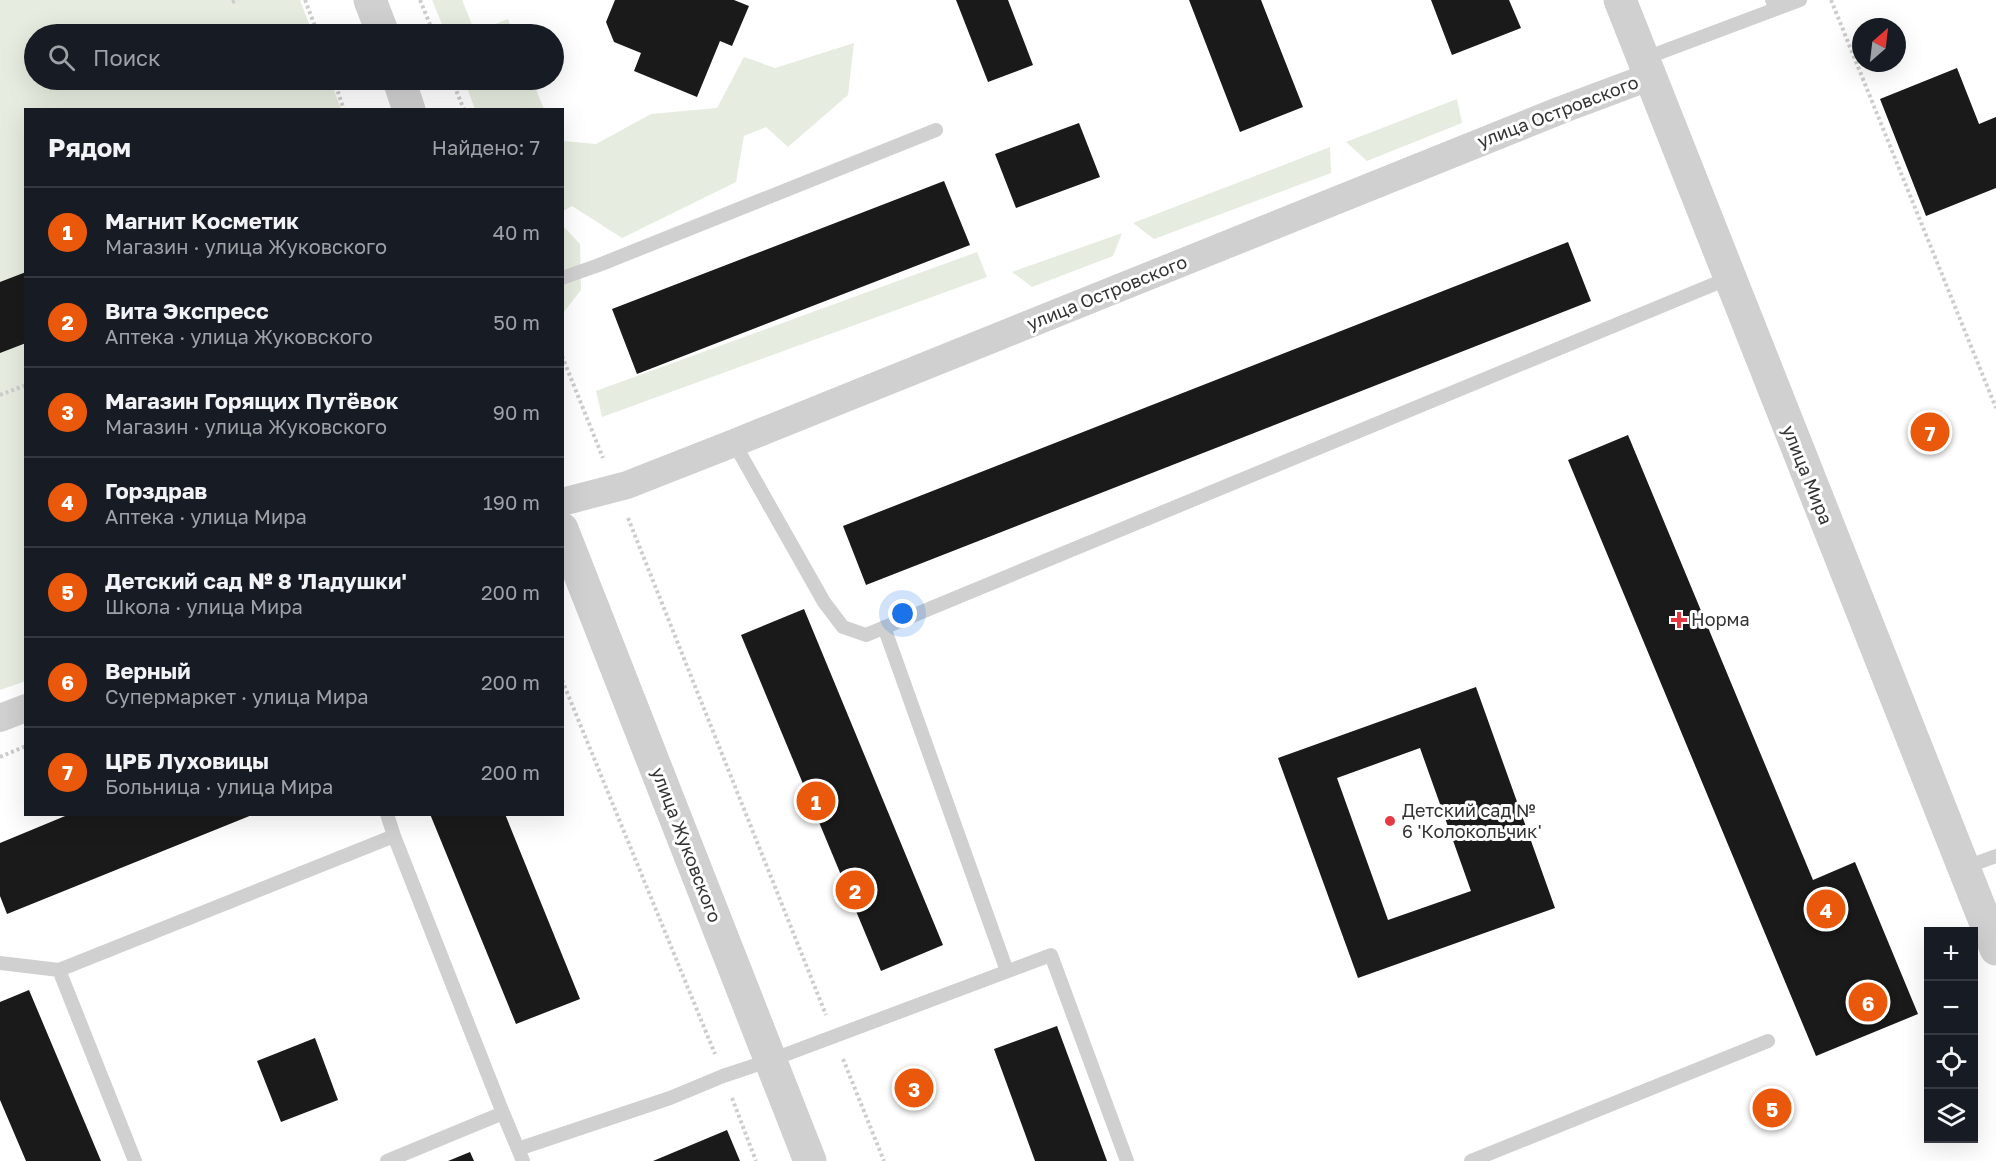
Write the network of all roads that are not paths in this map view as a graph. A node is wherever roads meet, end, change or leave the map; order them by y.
1 (370, 0) edge
2 (1620, 0) edge
3 (1800, 0) edge
4 (1774, 5) edge
5 (379, 24) edge
6 (1646, 68) junction
7 (402, 90) edge
8 (408, 108) edge
9 (936, 130) dead end
10 (564, 277) edge
11 (1729, 278) junction
12 (734, 443) junction
13 (564, 501) edge
14 (564, 534) edge
15 (884, 627) junction
16 (24, 709) edge
17 (0, 718) edge
18 (388, 816) edge
19 (394, 836) junction
20 (1996, 856) edge
21 (1963, 868) junction
22 (1996, 950) edge
23 (0, 963) edge
24 (59, 970) junction
25 (1006, 971) junction
26 (1768, 1041) dead end
27 (771, 1060) junction
28 (503, 1113) junction
29 (520, 1155) edge
30 (135, 1161) edge
31 (387, 1161) edge
32 (810, 1161) edge
33 (1127, 1161) edge
34 (1471, 1161) edge

1 - 5 street
2 - 6 street, улица Мира
3 - 4 lane
4 - 6 lane
6 - 11 street, улица Мира
6 - 12 street, улица Островского
7 - 8 street
9 - 10 lane
11 - 15 lane
11 - 21 street, улица Мира
12 - 13 street, улица Островского
12 - 15 lane
14 - 27 street, улица Жуковского
15 - 25 lane
16 - 17 street
18 - 19 lane
19 - 24 lane
19 - 28 lane
20 - 21 lane
21 - 22 street, улица Мира
23 - 24 lane
24 - 30 lane
25 - 27 lane
25 - 33 lane
26 - 34 lane
27 - 29 lane
27 - 32 street, улица Жуковского
28 - 29 lane
28 - 31 lane

